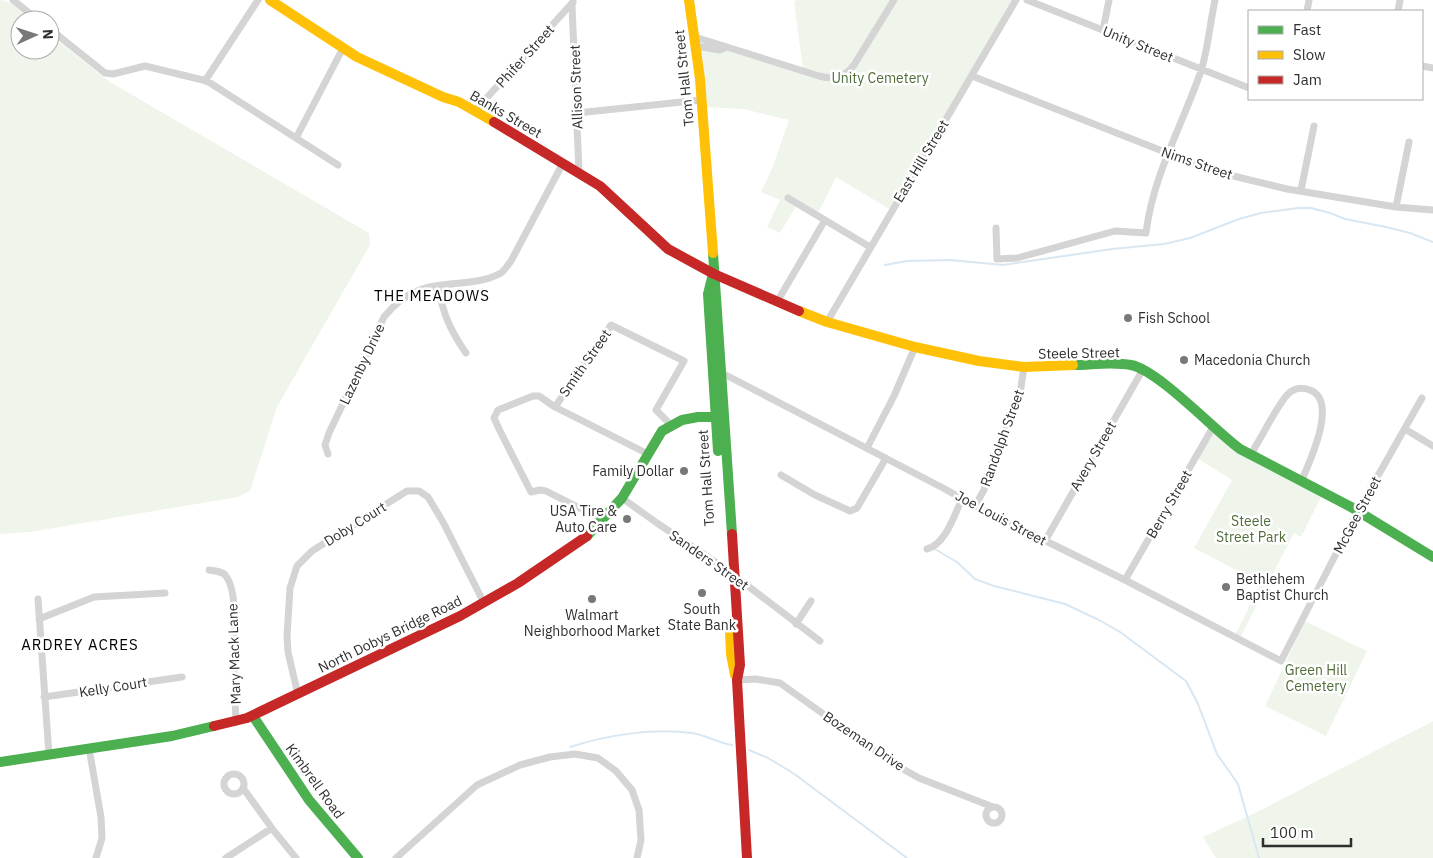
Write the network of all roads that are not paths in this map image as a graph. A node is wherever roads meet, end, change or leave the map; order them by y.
1 (13, 0) edge
2 (258, 0) edge
3 (270, 0) edge
4 (689, 0) edge
5 (894, 0) edge
6 (1016, 0) edge
7 (1027, 0) edge
8 (1109, 0) edge
9 (1215, 0) edge
10 (574, 1) edge
11 (26, 10) edge
12 (1103, 30) junction
13 (60, 37) edge
14 (695, 42) junction
15 (343, 48) junction
16 (1201, 70) junction
17 (972, 76) junction
18 (205, 81) junction
19 (1248, 88) edge
20 (702, 100) junction
21 (475, 111) junction
22 (577, 113) junction
23 (1314, 126) dead end
24 (296, 138) junction
25 (1409, 142) dead end
26 (1167, 154) junction
27 (563, 163) junction
28 (338, 165) dead end
29 (579, 172) junction
30 (1301, 190) junction
31 (788, 198) dead end
32 (1396, 207) junction
33 (1433, 210) edge
34 (824, 220) junction
35 (996, 228) dead end
36 (870, 247) junction
37 (714, 274) junction
38 (438, 286) junction
39 (777, 302) junction
40 (827, 322) junction
41 (915, 347) junction
42 (466, 353) dead end
43 (1024, 367) junction
44 (1142, 371) junction
45 (722, 373) junction
46 (1422, 398) dead end
47 (555, 407) junction
48 (720, 417) junction
49 (670, 424) junction
50 (1213, 427) junction
51 (1405, 429) junction
52 (1433, 446) edge
53 (867, 448) junction
54 (328, 454) dead end
55 (648, 454) junction
56 (1252, 455) junction
57 (886, 458) junction
58 (781, 475) dead end
59 (1301, 482) junction
60 (622, 498) junction
61 (962, 499) junction
62 (975, 506) junction
63 (1358, 512) junction
64 (603, 520) junction
65 (1044, 542) junction
66 (927, 550) dead end
67 (1433, 557) edge
68 (208, 570) dead end
69 (731, 572) junction
70 (1125, 580) junction
71 (165, 593) dead end
72 (38, 599) dead end
73 (811, 601) dead end
74 (484, 603) junction
75 (39, 619) junction
76 (796, 624) junction
77 (820, 641) dead end
78 (1281, 661) joint
79 (182, 677) dead end
80 (737, 680) junction
81 (298, 695) junction
82 (44, 698) junction
83 (253, 716) junction
84 (236, 722) junction
85 (89, 748) junction
86 (49, 755) junction
87 (0, 762) edge
88 (243, 788) dead end
89 (993, 807) dead end
90 (272, 828) junction
91 (96, 858) edge
92 (226, 858) edge
93 (296, 858) edge
94 (358, 858) edge
95 (396, 858) edge
96 (638, 858) edge
97 (747, 858) edge

1 - 11 street
2 - 18 street
3 - 15 street, Banks Street
4 - 14 street, Tom Hall Street
5 - 14 street
6 - 17 street, East Hill Street
7 - 12 street, Unity Street
8 - 12 street
9 - 16 street
10 - 21 street, Phifer Street
10 - 22 street, Allison Street
12 - 16 street, Unity Street
13 - 18 street
14 - 20 street, Tom Hall Street
15 - 21 street, Banks Street
15 - 24 street
16 - 19 street, Unity Street
16 - 26 street
17 - 26 street, Nims Street
17 - 36 street, East Hill Street
18 - 24 street
20 - 22 street
20 - 37 street, Tom Hall Street
21 - 27 street, Banks Street
22 - 29 street, Allison Street
23 - 30 street
24 - 28 street
25 - 32 street
26 - 30 street, Nims Street
26 - 35 street
27 - 29 street, Banks Street
27 - 38 street, Lazenby Drive
29 - 37 street, Banks Street
30 - 32 street, Nims Street
31 - 34 street
32 - 33 street, Nims Street
34 - 36 street
34 - 39 street
36 - 40 street, East Hill Street
37 - 39 street, Steele Street
37 - 45 street, Tom Hall Street
37 - 48 street, Tom Hall Street
38 - 42 street
38 - 54 street, Lazenby Drive
39 - 40 street, Steele Street
40 - 41 street, Steele Street
41 - 43 street, Steele Street
41 - 53 street
43 - 44 street, Steele Street
43 - 62 street, Randolph Street
44 - 50 street, Steele Street
44 - 65 street, Avery Street
45 - 48 street, Tom Hall Street
45 - 53 street, Joe Louis Street
46 - 51 street, McGee Street
47 - 49 street, Smith Street
47 - 55 street
47 - 64 street
48 - 49 street
48 - 69 street, Tom Hall Street
49 - 55 street, North Dobys Bridge Road
50 - 56 street, Steele Street
50 - 70 street, Berry Street
51 - 52 street
51 - 63 street, McGee Street
53 - 57 street, Joe Louis Street
55 - 60 street, North Dobys Bridge Road
56 - 59 street, Steele Street
56 - 59 street
57 - 58 street
57 - 61 street, Joe Louis Street
59 - 63 street, Steele Street
60 - 64 street, North Dobys Bridge Road
60 - 69 street, Sanders Street
61 - 62 street, Joe Louis Street
61 - 66 street
62 - 65 street, Joe Louis Street
63 - 67 street, Steele Street
63 - 78 street, McGee Street
64 - 74 street, North Dobys Bridge Road
65 - 70 street, Joe Louis Street
68 - 84 street, Mary Mack Lane
69 - 76 street, Sanders Street
69 - 80 street, Tom Hall Street
70 - 78 street, Joe Louis Street
71 - 75 street
72 - 75 street
73 - 76 street
74 - 81 street, North Dobys Bridge Road
74 - 81 street, Doby Court
75 - 82 street
76 - 77 street, Sanders Street
79 - 82 street, Kelly Court
80 - 89 street, Bozeman Drive
80 - 97 street, Tom Hall Street
81 - 83 street, North Dobys Bridge Road
82 - 86 street
83 - 84 street, North Dobys Bridge Road
83 - 94 street, Kimbrell Road
84 - 85 street, North Dobys Bridge Road
85 - 86 street, North Dobys Bridge Road
85 - 91 street
86 - 87 street, North Dobys Bridge Road
88 - 90 street
90 - 92 street
90 - 93 street
95 - 96 street

